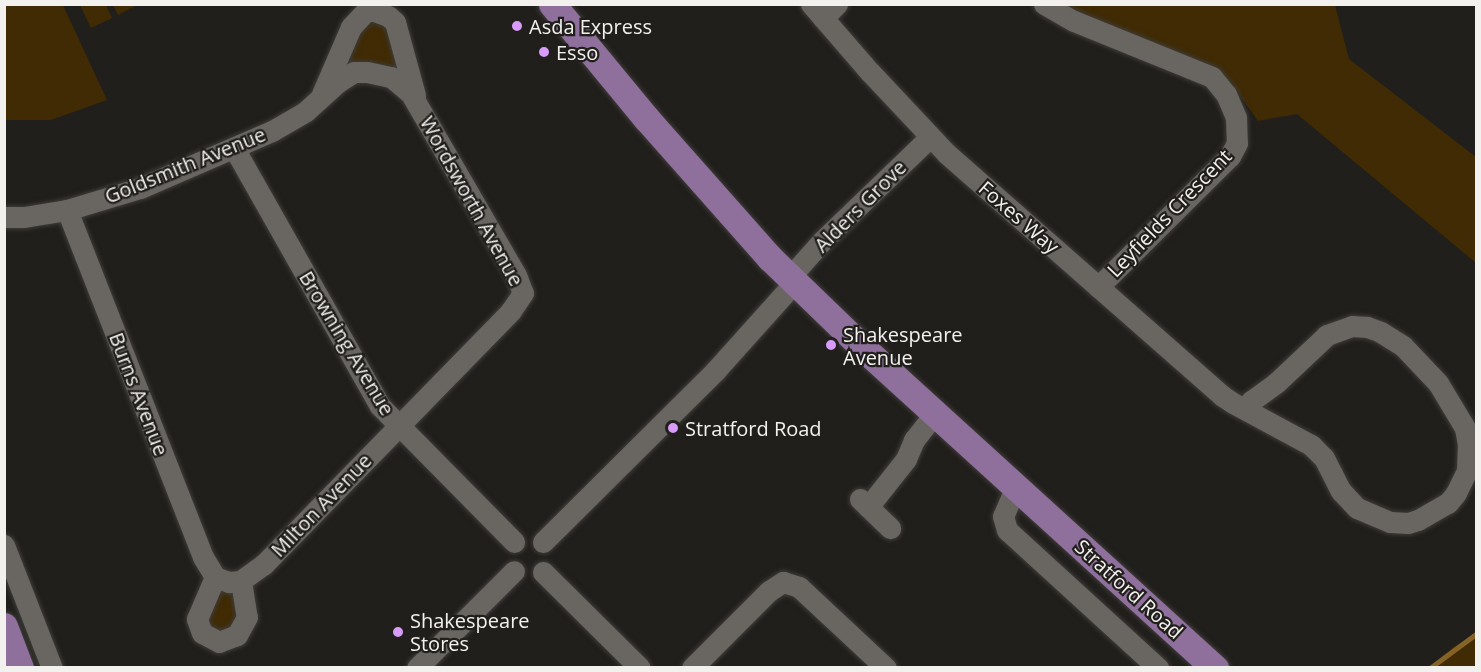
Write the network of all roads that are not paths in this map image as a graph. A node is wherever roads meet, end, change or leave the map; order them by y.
1 (552, 4) edge
2 (1044, 4) edge
3 (824, 9) edge
4 (366, 11) joint
5 (380, 74) joint
6 (321, 97) junction
7 (420, 108) junction
8 (930, 137) junction
9 (234, 148) junction
10 (66, 210) junction
11 (4, 217) edge
12 (793, 279) junction
13 (1098, 287) junction
14 (1246, 410) junction
15 (935, 413) junction
16 (398, 425) junction
17 (1016, 486) junction
18 (890, 528) dead end
19 (514, 542) junction
20 (543, 542) junction
21 (4, 545) edge
22 (514, 572) junction
23 (543, 572) junction
24 (214, 577) junction
25 (241, 581) junction
26 (4, 626) edge
27 (20, 668) edge
28 (52, 668) edge
29 (417, 668) edge
30 (640, 668) edge
31 (692, 668) edge
32 (886, 668) edge
33 (1158, 668) edge
34 (1215, 668) edge

1 - 12 main road, Stratford Road
2 - 13 street, Leyfields Crescent
3 - 8 street, Foxes Way
4 - 6 street, Goldsmith Avenue
4 - 7 street, Wordsworth Avenue
5 - 6 street, Goldsmith Avenue
5 - 7 street, Wordsworth Avenue
6 - 9 street, Goldsmith Avenue
7 - 16 street, Wordsworth Avenue
8 - 12 street, Alders Grove
8 - 13 street, Foxes Way
9 - 10 street, Goldsmith Avenue
9 - 16 street, Browning Avenue
10 - 11 street, Goldsmith Avenue
10 - 24 street, Burns Avenue
12 - 15 main road, Stratford Road
12 - 20 street
13 - 14 street, Foxes Way
14 - 14 street, Foxes Way
15 - 17 main road, Stratford Road
15 - 18 street
16 - 19 street, Browning Avenue
16 - 25 street, Milton Avenue
17 - 33 street, Stratford Road
17 - 34 main road, Stratford Road
19 - 20 street
19 - 22 street
20 - 23 street
21 - 28 street
22 - 23 street
22 - 29 street
23 - 30 street
24 - 25 street
24 - 25 street
26 - 27 main road
31 - 32 street

